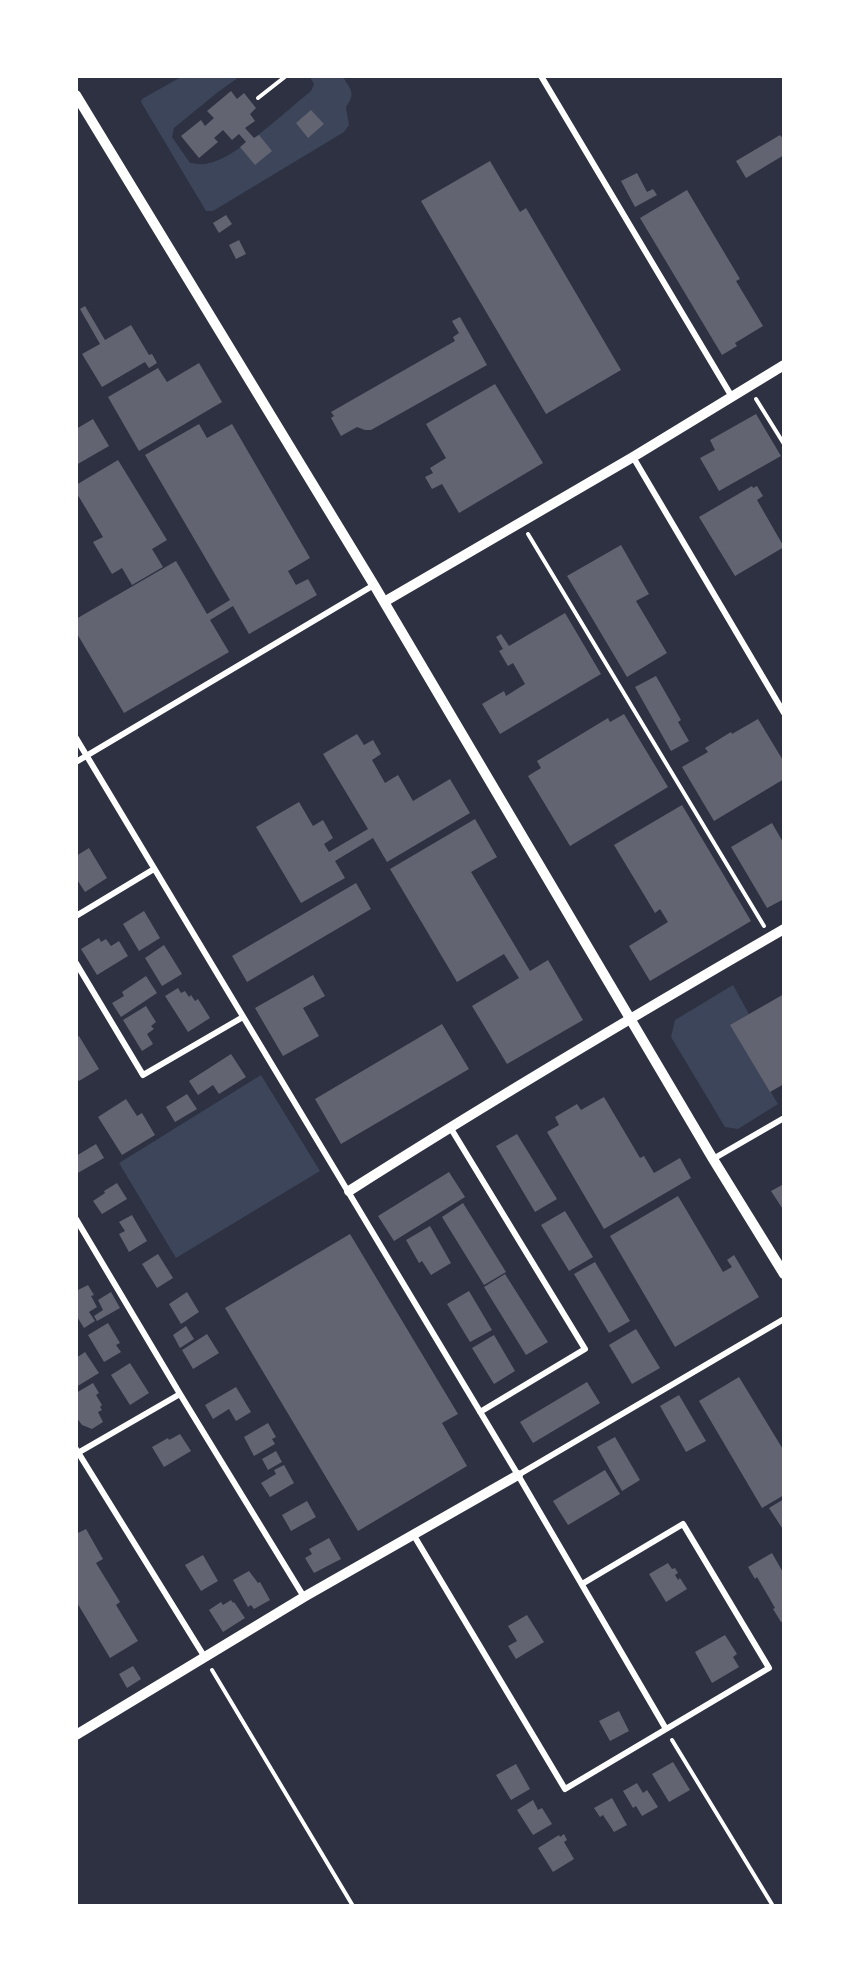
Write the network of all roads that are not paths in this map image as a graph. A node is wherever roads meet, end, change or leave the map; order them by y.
1 (541, 76) edge
2 (76, 95) edge
3 (783, 365) edge
4 (732, 397) junction
5 (633, 457) junction
6 (374, 585) junction
7 (384, 602) junction
8 (783, 713) edge
9 (76, 738) edge
10 (88, 756) junction
11 (76, 762) edge
12 (154, 869) junction
13 (76, 916) edge
14 (783, 929) edge
15 (76, 963) edge
16 (243, 1017) junction
17 (631, 1018) junction
18 (783, 1118) edge
19 (450, 1127) junction
20 (713, 1159) junction
21 (349, 1191) junction
22 (76, 1219) edge
23 (783, 1274) edge
24 (783, 1319) edge
25 (180, 1394) junction
26 (480, 1412) junction
27 (77, 1452) edge
28 (518, 1474) junction
29 (413, 1534) junction
30 (582, 1584) junction
31 (304, 1597) junction
32 (204, 1656) junction
33 (666, 1729) junction
34 (76, 1735) edge

1 - 4 street
2 - 6 street
3 - 4 street
4 - 5 street
5 - 7 street
5 - 8 street
6 - 7 street
6 - 10 street
7 - 17 street
9 - 10 street
10 - 11 street
10 - 12 street
12 - 13 street
12 - 16 street
14 - 17 street
15 - 16 street
16 - 21 street
17 - 19 street
17 - 20 street
18 - 20 street
19 - 21 street
19 - 26 street
20 - 23 street
21 - 26 street
22 - 25 street
24 - 28 street
25 - 27 street
25 - 31 street
26 - 28 street
27 - 32 street
28 - 29 street
28 - 30 street
29 - 31 street
29 - 33 street
30 - 33 street
30 - 33 street
31 - 32 street
32 - 34 street

